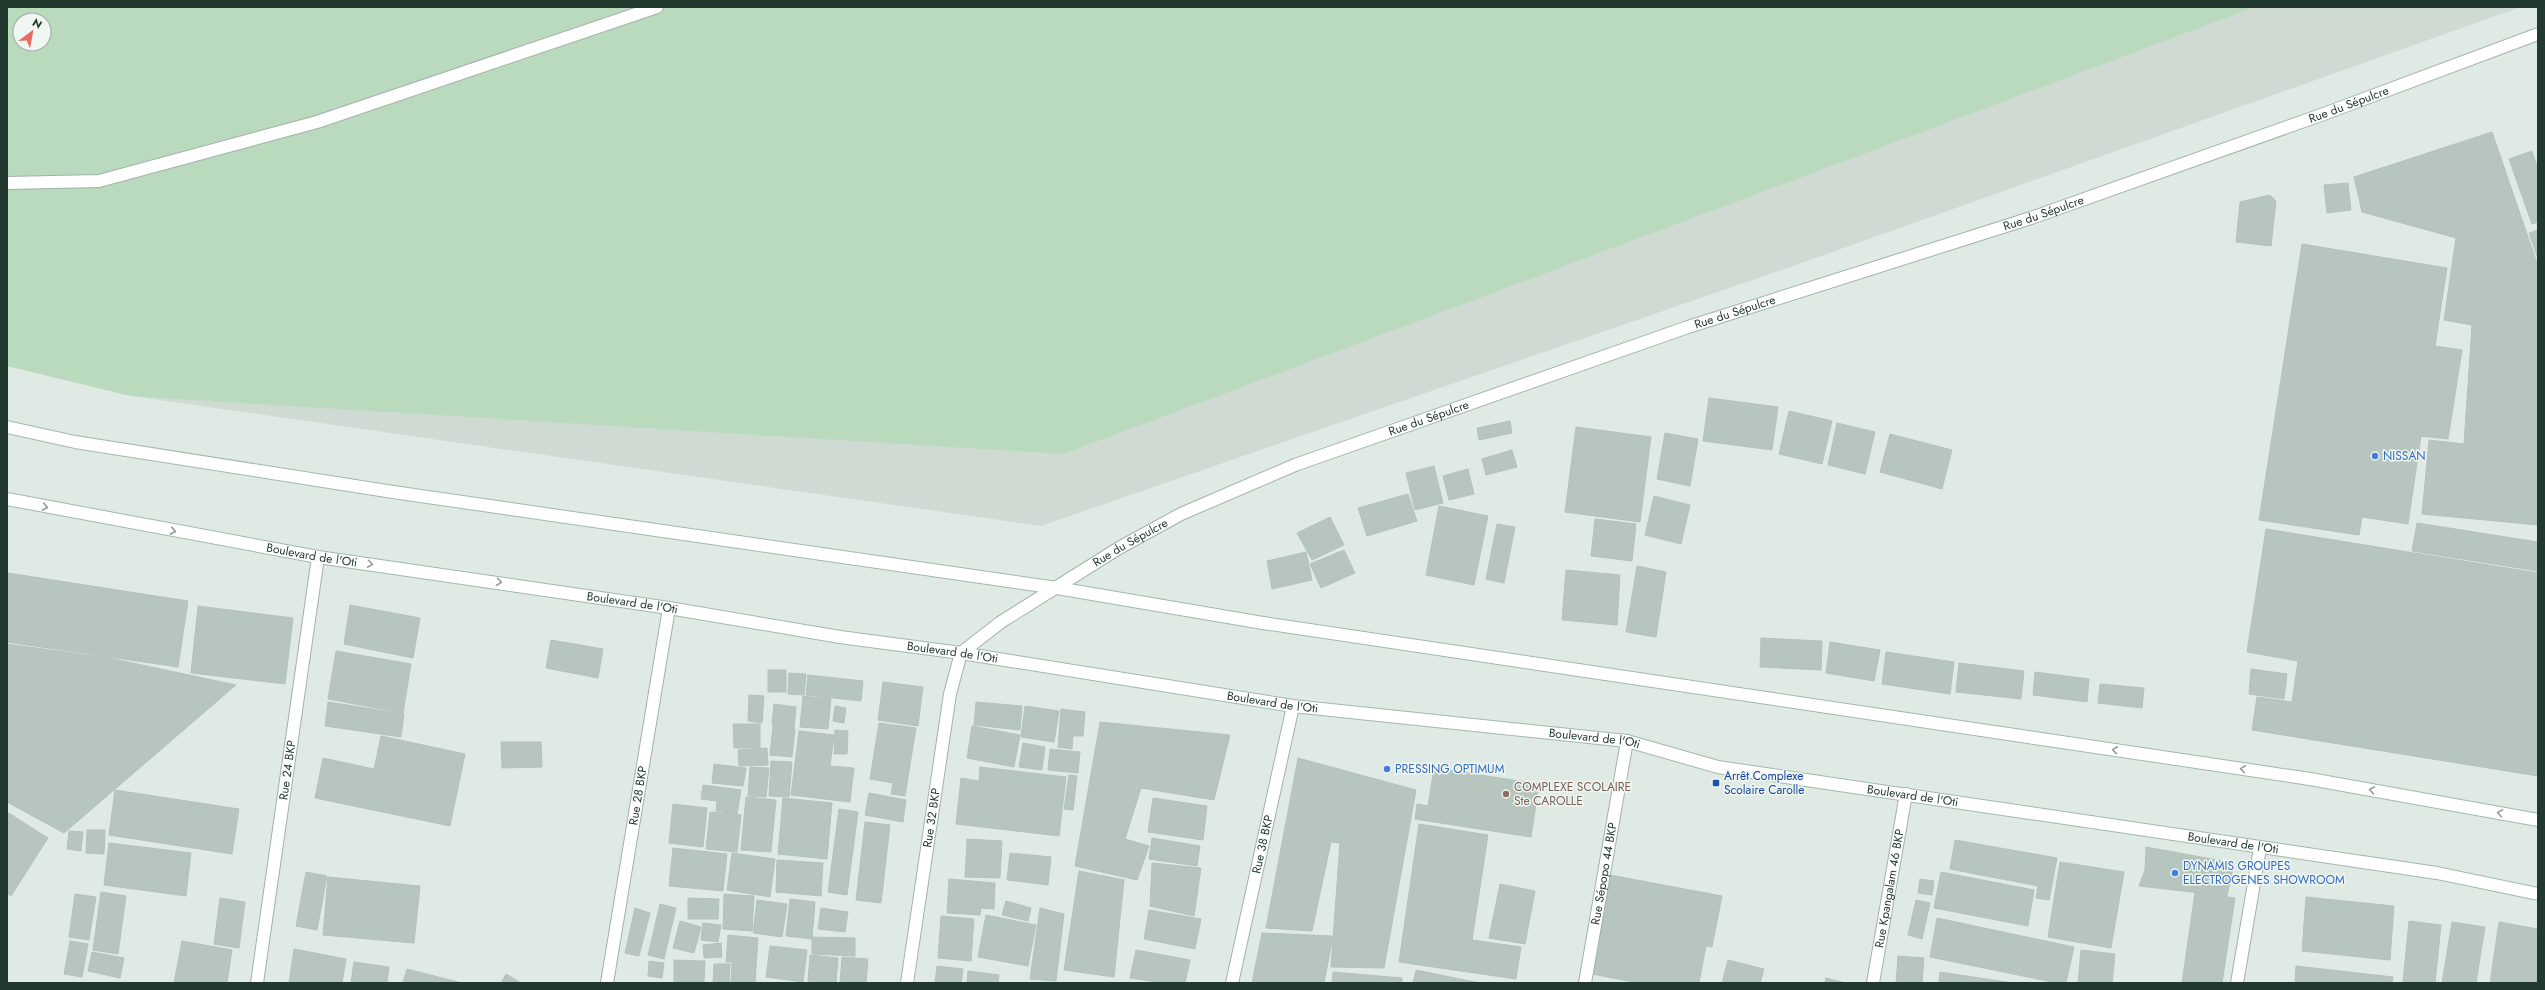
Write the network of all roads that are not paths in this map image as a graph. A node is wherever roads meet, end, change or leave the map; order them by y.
1 (657, 7) edge
2 (2538, 34) edge
3 (7, 183) edge
4 (7, 427) edge
5 (7, 499) edge
6 (318, 557) junction
7 (1057, 588) junction
8 (669, 608) junction
9 (962, 653) junction
10 (1293, 706) junction
11 (1627, 741) junction
12 (1906, 794) junction
13 (2538, 820) edge
14 (2260, 848) junction
15 (2538, 894) edge
16 (257, 983) edge
17 (607, 983) edge
18 (907, 983) edge
19 (1232, 983) edge
20 (1585, 983) edge
21 (1873, 983) edge
22 (2237, 983) edge

1 - 3 main road
2 - 7 main road, Rue du Sépulcre
4 - 7 main road
5 -> 6 main road, Boulevard de l'Oti
6 -> 8 main road, Boulevard de l'Oti
6 - 16 main road, Rue 24 BKP
7 - 9 main road, Rue du Sépulcre
13 -> 7 main road
8 - 9 main road, Boulevard de l'Oti
8 - 17 main road, Rue 28 BKP
9 - 10 main road, Boulevard de l'Oti
9 - 18 main road, Rue 32 BKP
10 - 11 main road, Boulevard de l'Oti
10 - 19 main road, Rue 38 BKP
11 - 12 main road, Boulevard de l'Oti
11 - 20 main road, Rue Sépopo 44 BKP
12 - 14 main road, Boulevard de l'Oti
12 - 21 main road, Rue Kpangalam 46 BKP
14 - 15 main road, Boulevard de l'Oti
14 - 22 main road

